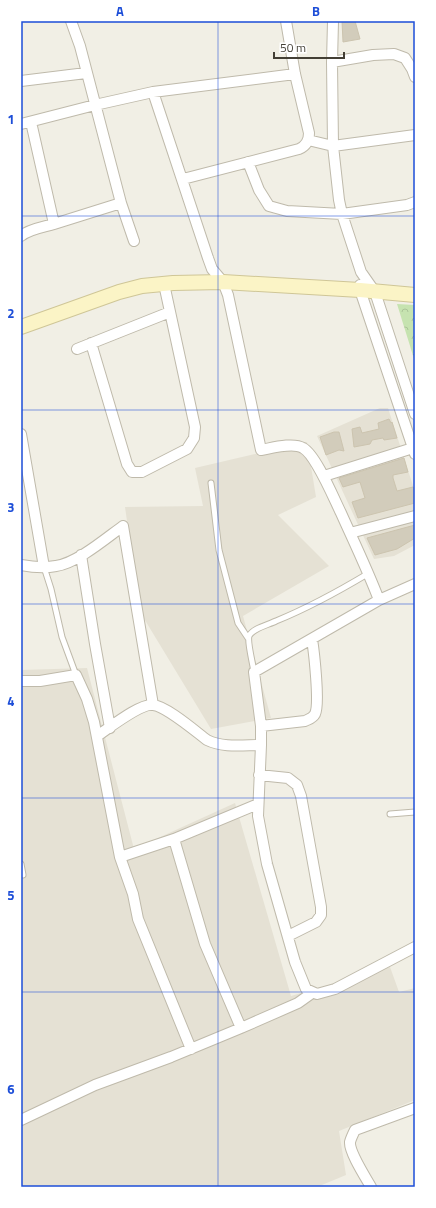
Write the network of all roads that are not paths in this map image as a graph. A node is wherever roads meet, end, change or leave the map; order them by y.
1 (71, 21) edge
2 (286, 21) edge
3 (333, 21) edge
4 (332, 62) junction
5 (86, 73) junction
6 (296, 74) junction
7 (415, 77) edge
8 (21, 81) edge
9 (153, 92) junction
10 (95, 105) junction
11 (26, 123) edge
12 (415, 135) edge
13 (308, 140) junction
14 (333, 146) junction
15 (248, 162) junction
16 (183, 179) junction
17 (415, 202) edge
18 (121, 203) junction
19 (342, 214) junction
20 (54, 224) junction
21 (21, 236) edge
22 (134, 241) dead end
23 (361, 272) junction
24 (223, 282) junction
25 (164, 284) junction
26 (360, 290) junction
27 (375, 292) junction
28 (415, 295) edge
29 (170, 312) junction
30 (21, 327) edge
31 (91, 343) junction
32 (77, 349) dead end
33 (415, 414) edge
34 (21, 434) edge
35 (414, 451) edge
36 (324, 476) junction
37 (211, 483) dead end
38 (415, 516) edge
39 (350, 533) junction
40 (81, 555) junction
41 (21, 565) edge
42 (44, 567) junction
43 (368, 573) junction
44 (415, 584) edge
45 (379, 600) junction
46 (248, 638) junction
47 (312, 639) junction
48 (254, 672) junction
49 (76, 675) junction
50 (21, 680) edge
51 (153, 705) junction
52 (261, 726) junction
53 (110, 728) junction
54 (97, 736) junction
55 (261, 745) junction
56 (259, 775) junction
57 (258, 804) junction
58 (415, 812) edge
59 (390, 814) dead end
60 (174, 839) junction
61 (120, 857) junction
62 (21, 864) edge
63 (23, 875) dead end
64 (288, 936) junction
65 (415, 947) edge
66 (312, 992) junction
67 (241, 1028) junction
68 (191, 1049) junction
69 (415, 1108) edge
70 (21, 1120) edge
71 (371, 1187) edge

1 - 5 street
2 - 6 street
3 - 4 street
4 - 7 street
4 - 14 street
5 - 8 street
5 - 10 street
6 - 9 street
6 - 13 street
9 - 10 street
9 - 16 street
10 - 11 street
10 - 18 street
11 - 20 street
12 - 14 street
13 - 14 street
13 - 15 street
14 - 19 street
15 - 16 street
15 - 19 street
16 - 24 street
17 - 19 street
18 - 20 street
18 - 22 street
19 - 23 street
20 - 21 street
23 - 26 street
23 - 27 street
24 - 25 street
24 - 26 street
24 - 36 street
25 - 29 street
25 - 30 street
26 - 27 street
26 - 35 street
27 - 28 street
27 - 33 street
29 - 31 street
29 - 31 street
31 - 32 street
34 - 42 street
35 - 36 street
36 - 39 street
37 - 46 lane
38 - 39 street
39 - 43 street
40 - 42 street
40 - 51 street
40 - 53 street
41 - 42 street
42 - 49 lane
43 - 45 street
43 - 46 lane
44 - 45 street
45 - 47 street
46 - 48 lane
47 - 48 street
47 - 52 street
48 - 52 street
49 - 50 street
49 - 54 street
51 - 53 street
51 - 55 street
52 - 55 street
53 - 54 street
54 - 61 street
55 - 56 street
56 - 57 street
56 - 64 street
57 - 60 street
57 - 64 street
58 - 59 lane
60 - 61 street
60 - 67 street
61 - 68 street
62 - 63 lane
64 - 66 street
65 - 66 street
66 - 67 street
67 - 68 street
68 - 70 street
69 - 71 street

